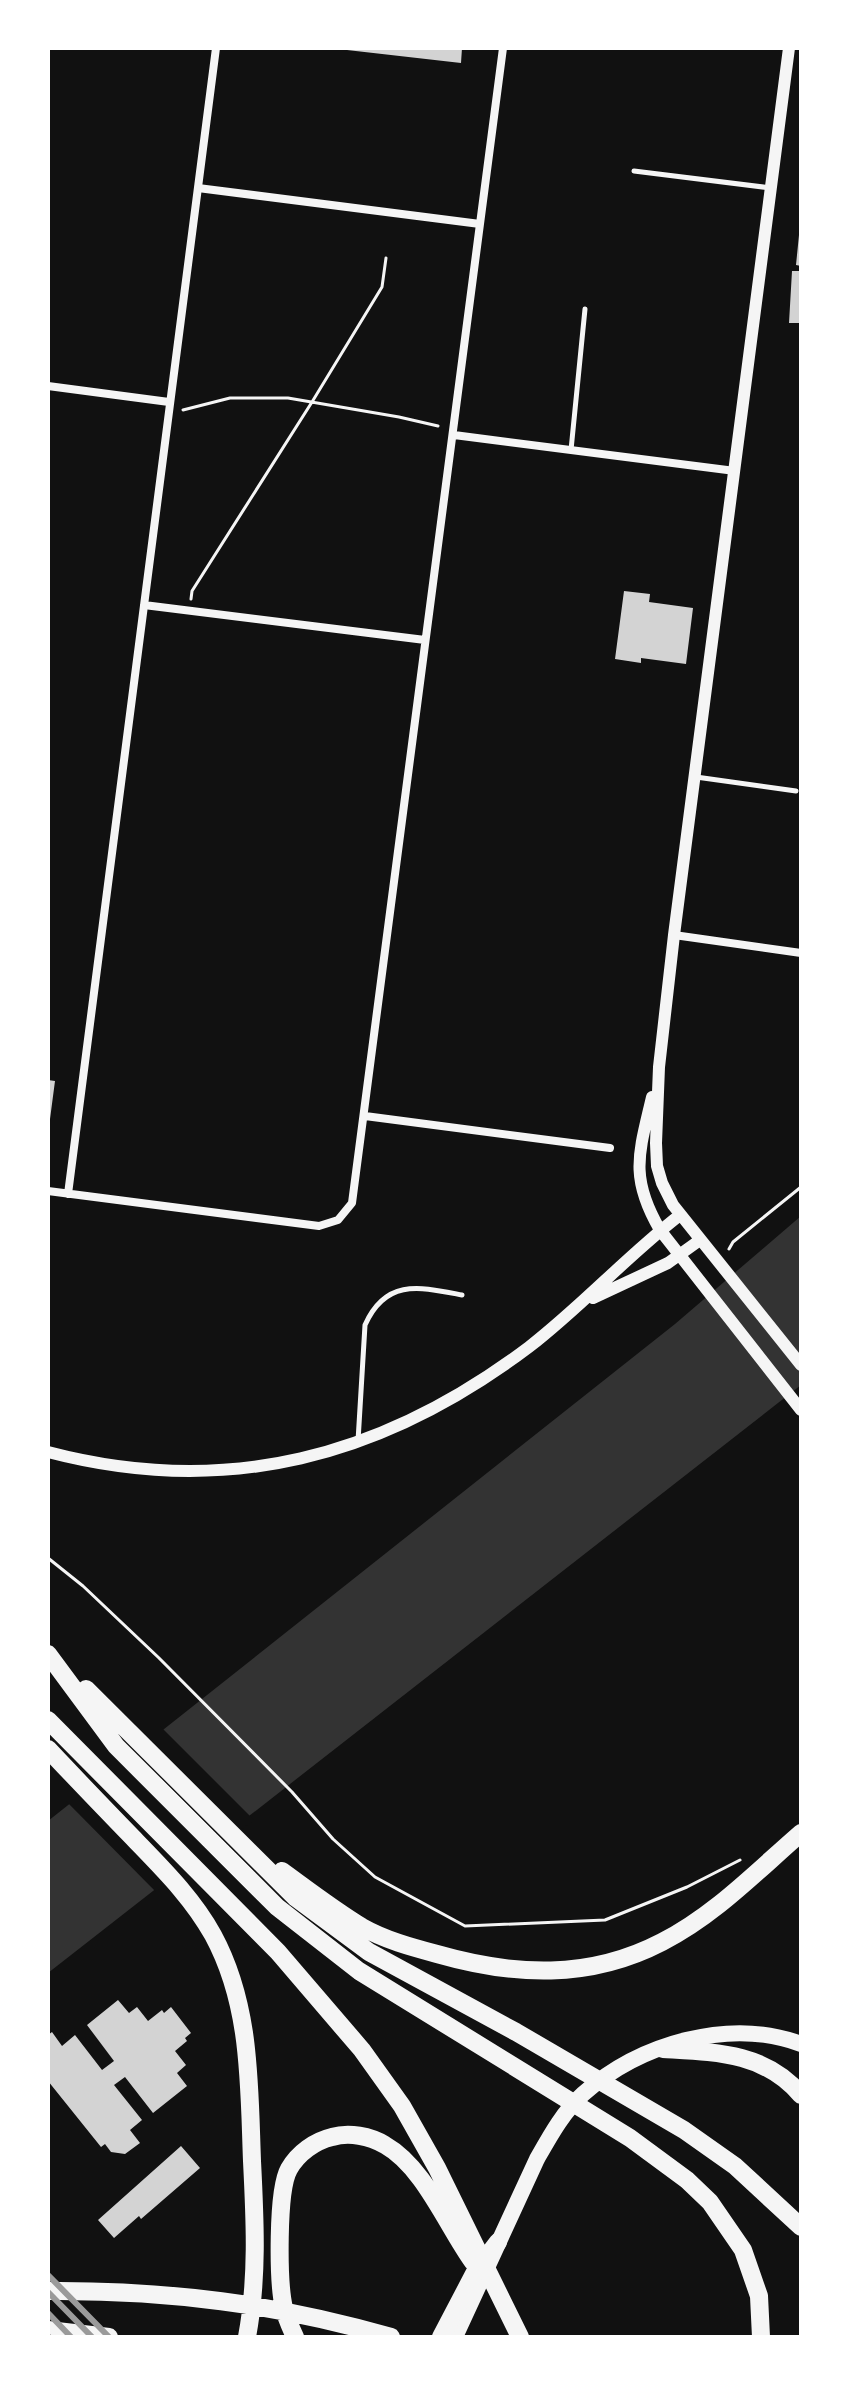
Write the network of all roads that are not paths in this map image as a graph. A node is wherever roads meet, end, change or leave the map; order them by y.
1 (216, 48) edge
2 (503, 48) edge
3 (789, 48) edge
4 (634, 171) dead end
5 (198, 188) junction
6 (771, 188) junction
7 (480, 224) junction
8 (585, 309) dead end
9 (48, 386) edge
10 (169, 402) junction
11 (454, 435) junction
12 (571, 450) junction
13 (735, 471) junction
14 (144, 605) junction
15 (425, 640) junction
16 (695, 776) junction
17 (796, 791) dead end
18 (674, 935) junction
19 (801, 953) edge
20 (659, 1067) junction
21 (365, 1116) junction
22 (610, 1148) dead end
23 (48, 1191) edge
24 (68, 1194) junction
25 (680, 1215) junction
26 (660, 1230) junction
27 (700, 1240) junction
28 (680, 1256) junction
29 (462, 1295) dead end
30 (582, 1302) junction
31 (801, 1365) edge
32 (801, 1410) edge
33 (358, 1442) junction
34 (48, 1452) edge
35 (48, 1653) edge
36 (48, 1720) edge
37 (123, 1740) junction
38 (48, 1749) edge
39 (801, 1833) edge
40 (251, 1855) junction
41 (801, 2044) edge
42 (659, 2050) junction
43 (801, 2095) edge
44 (801, 2227) edge
45 (498, 2242) joint
46 (48, 2291) edge
47 (500, 2299) junction
48 (457, 2324) edge
49 (48, 2330) edge
50 (109, 2337) edge
51 (247, 2337) edge
52 (295, 2337) edge
53 (391, 2337) edge
54 (441, 2337) edge
55 (520, 2337) edge
56 (761, 2337) edge

1 - 5 street
2 - 7 street
3 - 6 street
4 - 6 lane
5 - 7 street
5 - 10 street
6 - 13 street
7 - 11 street
8 - 12 lane
9 - 10 street
10 - 14 street
11 - 12 street
11 - 15 street
12 - 13 street
13 - 16 street
14 - 15 street
14 - 24 street
15 - 21 street
16 - 17 lane
16 - 18 street
18 - 19 street
18 - 20 street
20 - 25 street
20 - 26 street
21 - 22 street
21 - 24 street
23 - 24 street
25 - 26 street
25 - 27 street
26 - 28 street
26 - 30 street
27 - 28 street
27 - 31 street
28 - 30 street
28 - 32 street
29 - 33 lane
30 - 33 street
33 - 34 street
35 - 37 highway
36 - 47 highway
37 - 40 highway
37 - 56 highway
38 - 51 highway
39 - 40 highway
40 - 44 highway
41 - 42 main road
42 - 43 highway
42 - 45 main road
45 - 48 highway
46 - 53 highway
47 - 52 highway
47 - 55 highway
48 - 54 highway
49 - 50 highway

